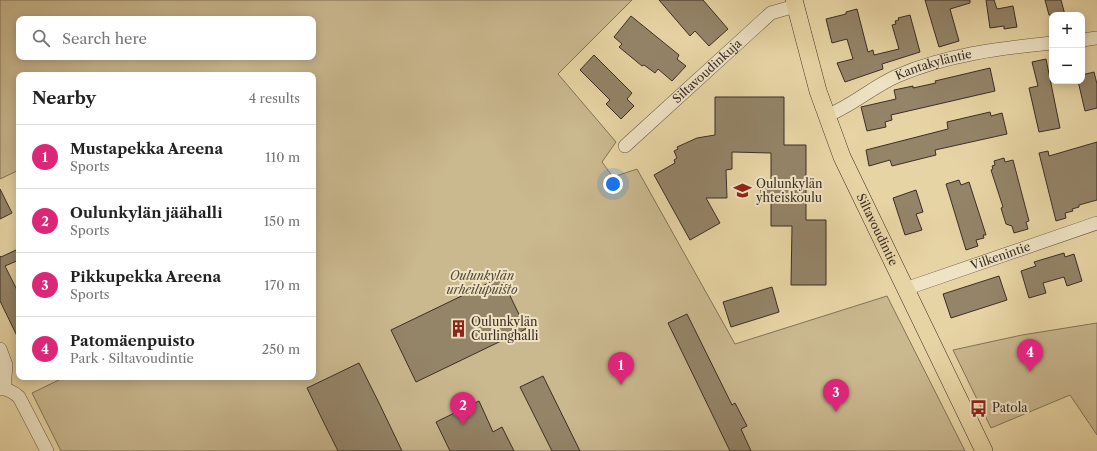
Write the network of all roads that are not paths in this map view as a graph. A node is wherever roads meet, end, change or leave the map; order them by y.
1 (794, 3) edge
2 (1097, 38) edge
3 (1085, 40) edge
4 (1049, 43) edge
5 (826, 116) junction
6 (625, 146) dead end
7 (1097, 223) edge
8 (904, 289) junction
9 (0, 349) edge
10 (2, 389) edge
11 (47, 451) edge
12 (984, 451) edge

1 - 5 main road, Siltavoudintie
1 - 6 street, Siltavoudinkuja
2 - 3 street
4 - 5 street, Kantakyläntie
5 - 8 main road, Siltavoudintie
7 - 8 street, Vilkenintie
8 - 12 main road, Siltavoudintie
9 - 10 street
10 - 11 street

